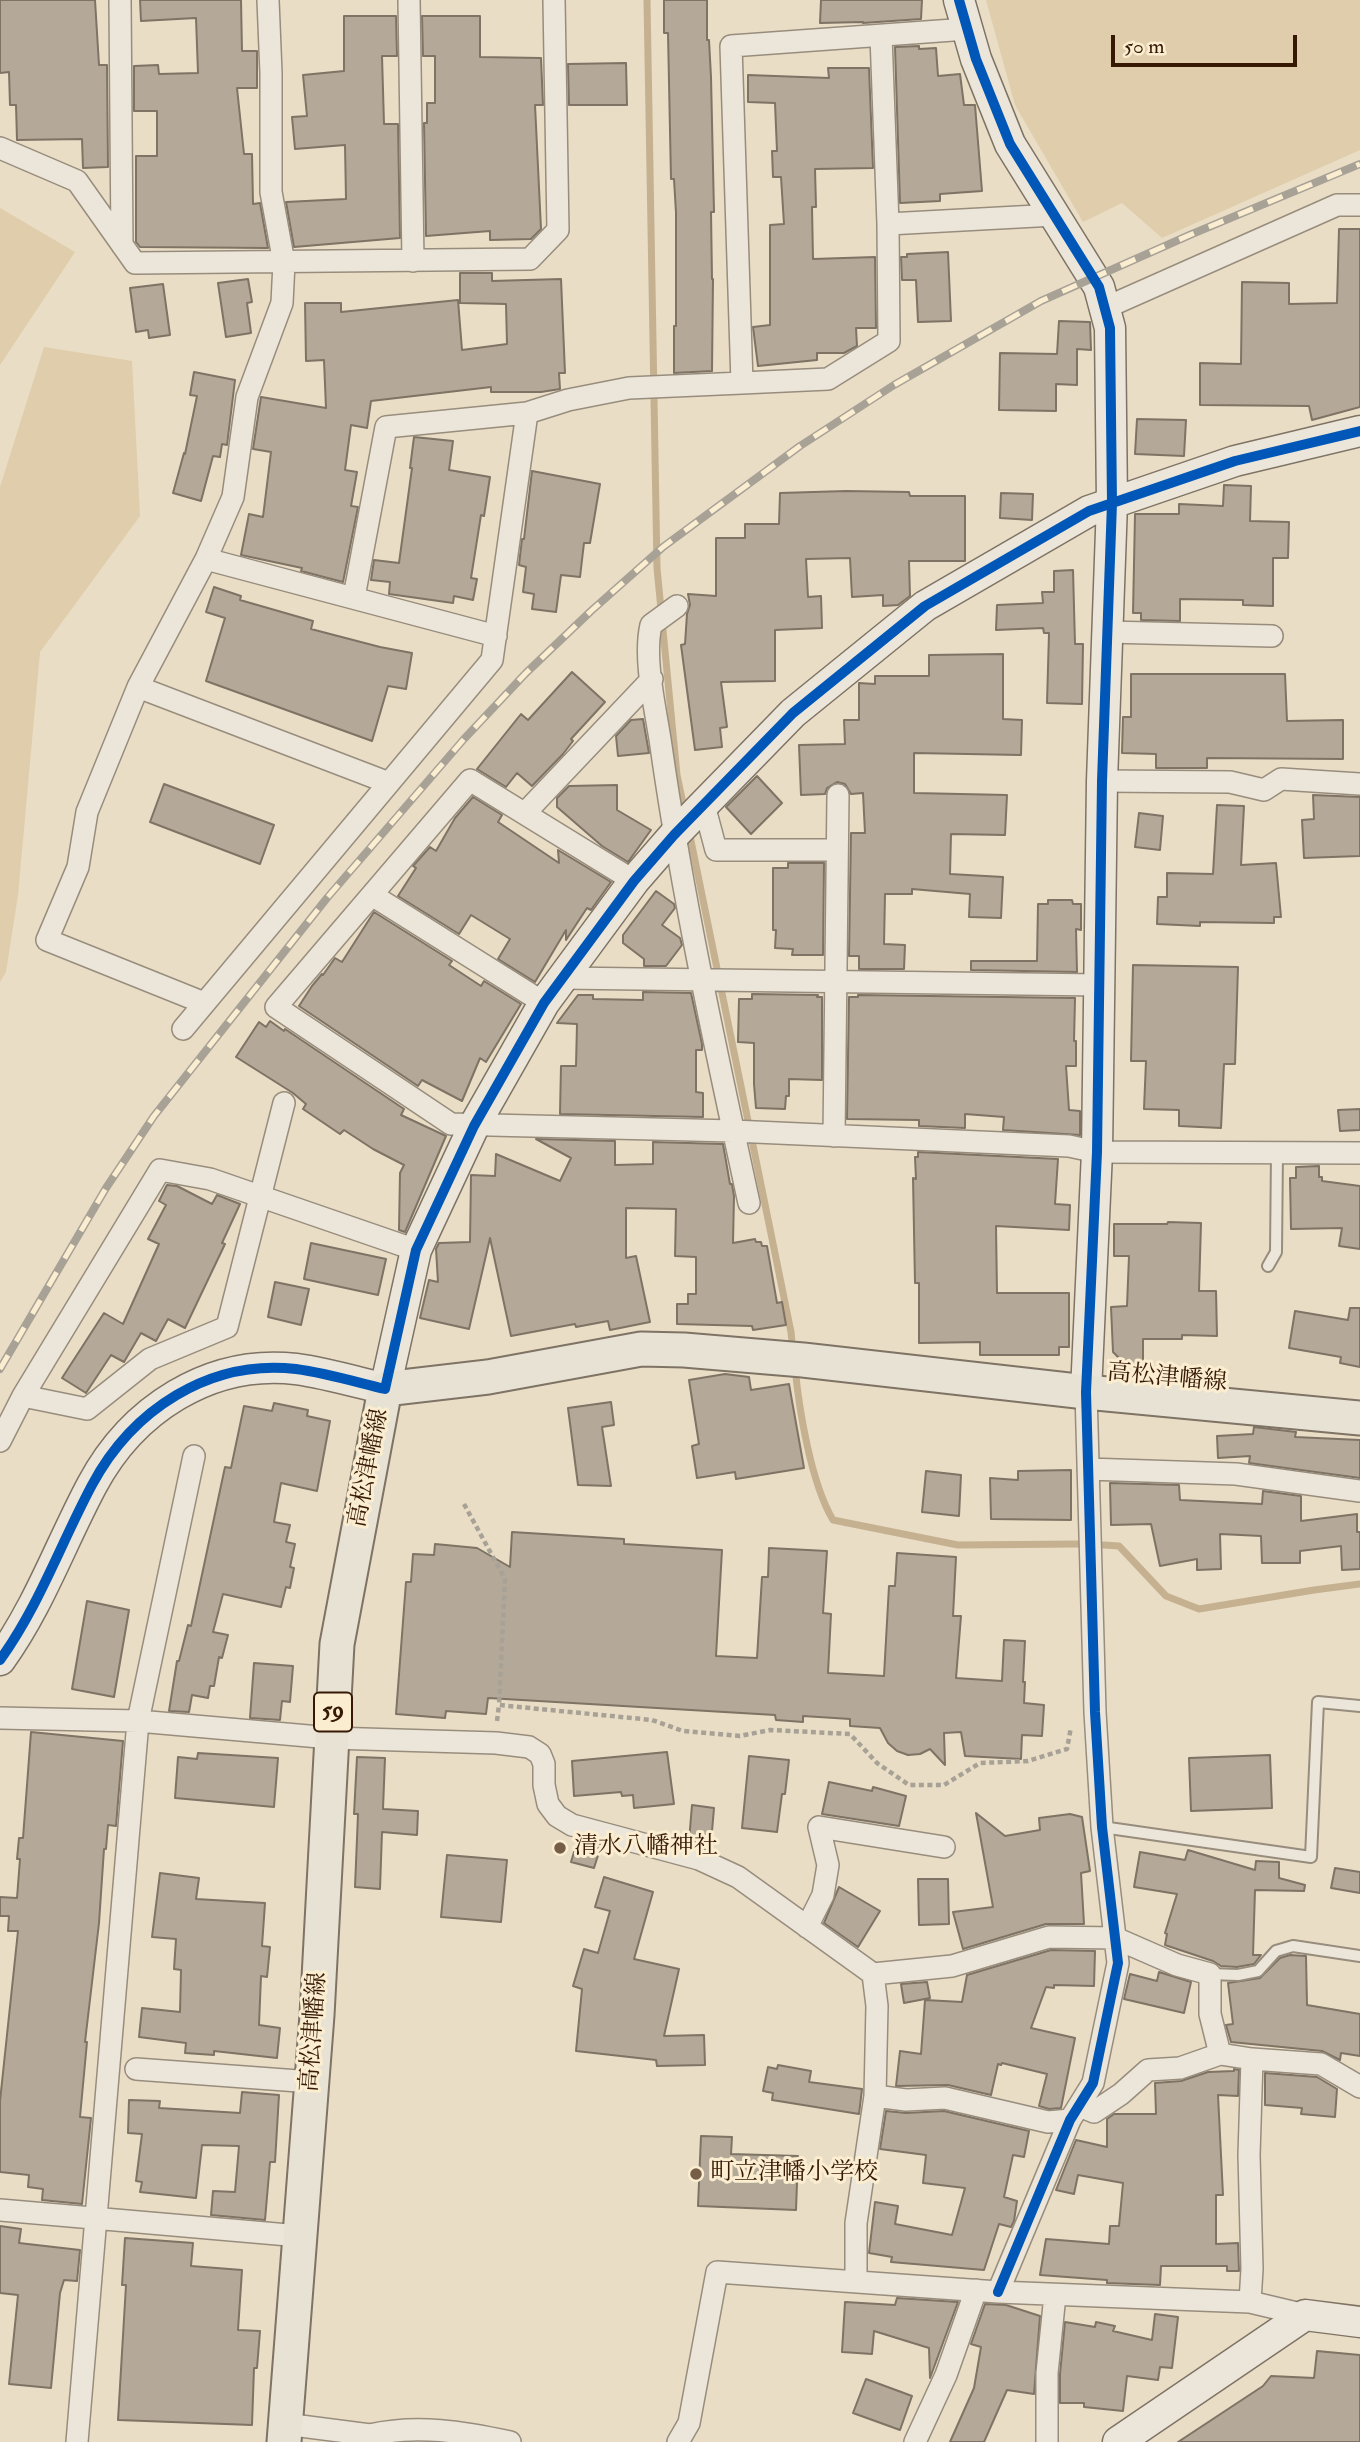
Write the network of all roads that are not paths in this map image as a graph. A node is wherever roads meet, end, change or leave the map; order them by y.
1 (120, 0) edge
2 (268, 0) edge
3 (410, 0) edge
4 (554, 0) edge
5 (959, 0) edge
6 (967, 29) junction
7 (881, 36) junction
8 (0, 148) edge
9 (1360, 205) edge
10 (1055, 215) junction
11 (888, 224) junction
12 (122, 245) junction
13 (413, 261) junction
14 (284, 263) junction
15 (1105, 308) junction
16 (742, 383) junction
17 (527, 413) junction
18 (1360, 430) edge
19 (1112, 503) junction
20 (206, 559) junction
21 (354, 597) junction
22 (667, 614) dead end
23 (1107, 632) junction
24 (496, 636) junction
25 (1272, 636) dead end
26 (652, 679) junction
27 (138, 687) junction
28 (1102, 781) junction
29 (389, 783) junction
30 (1360, 785) edge
31 (838, 795) dead end
32 (525, 813) junction
33 (689, 820) junction
34 (837, 849) junction
35 (634, 881) junction
36 (372, 895) junction
37 (562, 978) junction
38 (714, 981) junction
39 (835, 982) junction
40 (1100, 985) junction
41 (204, 1003) junction
42 (544, 1003) junction
43 (183, 1029) dead end
44 (284, 1103) dead end
45 (474, 1126) junction
46 (737, 1131) junction
47 (834, 1136) junction
48 (1097, 1152) junction
49 (1277, 1152) junction
50 (1360, 1153) edge
51 (259, 1196) junction
52 (749, 1203) dead end
53 (416, 1251) junction
54 (1268, 1266) dead end
55 (385, 1389) junction
56 (1086, 1392) junction
57 (23, 1396) junction
58 (1360, 1418) edge
59 (0, 1441) edge
60 (194, 1456) dead end
61 (1088, 1469) junction
62 (1360, 1491) edge
63 (0, 1660) edge
64 (1360, 1706) edge
65 (0, 1718) edge
66 (138, 1721) junction
67 (331, 1738) junction
68 (1102, 1827) junction
69 (944, 1847) dead end
70 (807, 1927) junction
71 (1115, 1938) junction
72 (1360, 1956) edge
73 (873, 1974) junction
74 (1210, 1974) junction
75 (1220, 2054) junction
76 (1252, 2059) junction
77 (136, 2069) dead end
78 (312, 2082) junction
79 (1360, 2087) edge
80 (875, 2096) junction
81 (1075, 2113) junction
82 (0, 2210) edge
83 (96, 2219) junction
84 (300, 2236) junction
85 (856, 2281) junction
86 (976, 2290) junction
87 (998, 2292) junction
88 (1055, 2295) junction
89 (1250, 2302) junction
90 (1305, 2315) junction
91 (1360, 2322) edge
92 (285, 2433) edge
93 (370, 2435) junction
94 (77, 2442) edge
95 (391, 2442) edge
96 (510, 2442) edge
97 (678, 2442) edge
98 (915, 2442) edge
99 (1047, 2442) edge
100 (1118, 2442) edge

1 - 12 street
2 - 14 street
3 - 13 street
4 - 13 street
5 - 6 street
6 - 7 street
6 - 10 street
7 - 11 street
7 - 16 street
8 - 12 street
9 - 15 street
10 - 11 street
10 - 15 street
11 - 16 street
12 - 14 street
13 - 14 street
14 - 20 street
15 - 19 street
16 - 17 street
17 - 21 street
17 - 24 street
18 - 19 street
19 - 23 street
19 - 33 street
20 - 21 street
20 - 27 street
21 - 24 street
22 - 26 street
23 - 25 street
23 - 28 street
24 - 29 street
26 - 32 street
26 - 33 street
27 - 29 street
27 - 41 street
28 - 30 street
28 - 40 street
29 - 41 street
31 - 34 street
32 - 35 street
32 - 36 street
33 - 34 street
33 - 35 street
33 - 38 street
34 - 39 street
35 - 37 street
36 - 42 street
36 - 45 street
37 - 38 street
37 - 42 street
38 - 39 street
38 - 46 street
39 - 40 street
39 - 47 street
40 - 48 street
41 - 43 street
42 - 45 street
44 - 51 street
45 - 46 street
45 - 53 street
46 - 47 street
46 - 52 street
47 - 48 street
48 - 49 street
48 - 56 street
49 - 50 street
49 - 54 lane
51 - 53 street
51 - 57 street
51 - 57 street
53 - 55 street
55 - 56 main road, 高松津幡線
55 - 63 street
55 - 67 main road, 高松津幡線 / 59
56 - 58 main road, 高松津幡線
56 - 61 street
57 - 59 street
60 - 66 street
61 - 62 street
61 - 68 street
64 - 68 lane
65 - 66 street
66 - 67 street
66 - 83 street
67 - 70 street
67 - 78 main road, 高松津幡線 / 59
68 - 71 street
69 - 70 street
70 - 73 street
71 - 73 street
71 - 74 street
71 - 81 street
72 - 74 lane
73 - 80 street
74 - 75 street
75 - 76 street
75 - 81 street
76 - 79 street
76 - 89 street
77 - 78 street
78 - 84 main road, 高松津幡線 / 59
80 - 81 street
80 - 85 street
81 - 87 street
82 - 83 street
83 - 84 street
83 - 94 street
84 - 92 main road, 高松津幡線 / 59
85 - 86 street
85 - 97 street
86 - 87 street
86 - 98 street
87 - 88 street
88 - 89 street
88 - 99 street
89 - 90 street
90 - 91 street
90 - 100 street
92 - 93 street
93 - 95 street
93 - 96 street

